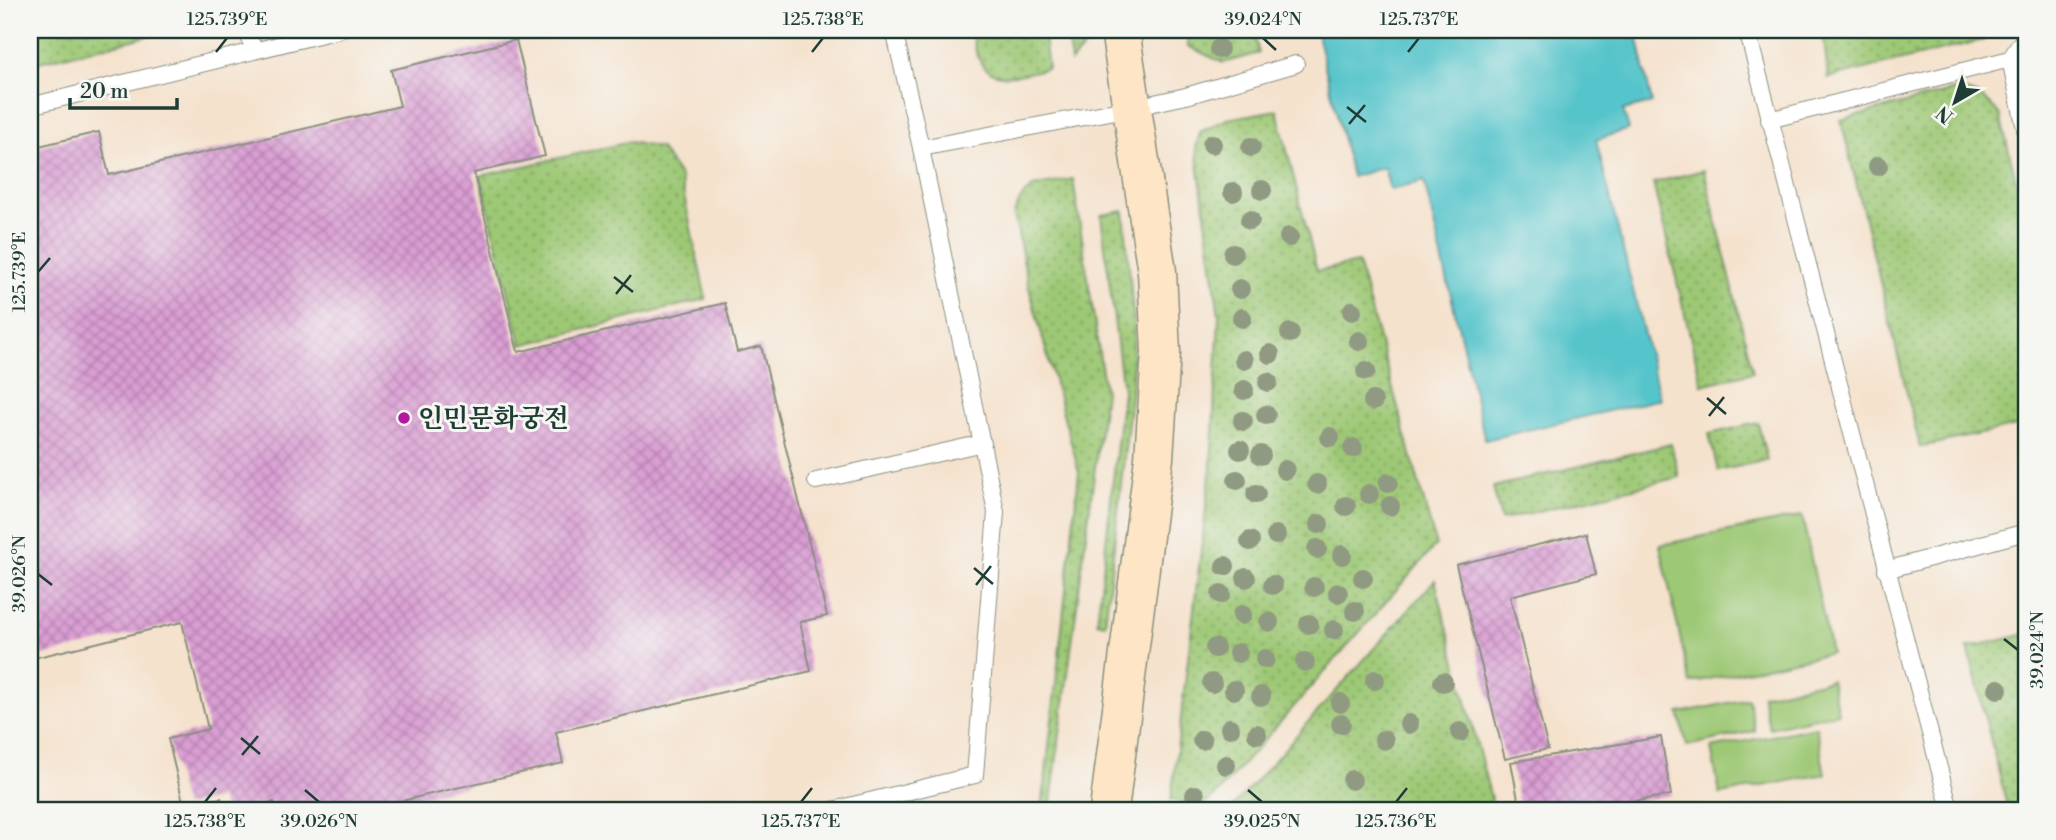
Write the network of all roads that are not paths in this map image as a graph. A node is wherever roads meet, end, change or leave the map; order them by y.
1 (247, 30) edge
2 (339, 30) edge
3 (894, 30) edge
4 (1120, 30) edge
5 (1747, 30) edge
6 (2026, 35) edge
7 (253, 49) junction
8 (2010, 59) junction
9 (1296, 64) dead end
10 (30, 106) edge
11 (1131, 108) junction
12 (1769, 120) junction
13 (2026, 133) edge
14 (921, 148) junction
15 (983, 443) junction
16 (816, 481) dead end
17 (2026, 532) edge
18 (1886, 570) junction
19 (833, 810) edge
20 (1109, 810) edge
21 (1950, 810) edge

1 - 7 lane
2 - 7 lane
3 - 14 lane
4 - 11 street
5 - 12 lane
6 - 8 lane
7 - 10 lane
8 - 12 lane
8 - 13 lane
9 - 11 lane
11 - 14 lane
11 - 20 street
12 - 18 lane
14 - 15 lane
15 - 16 lane
15 - 19 lane
17 - 18 lane
18 - 21 lane

